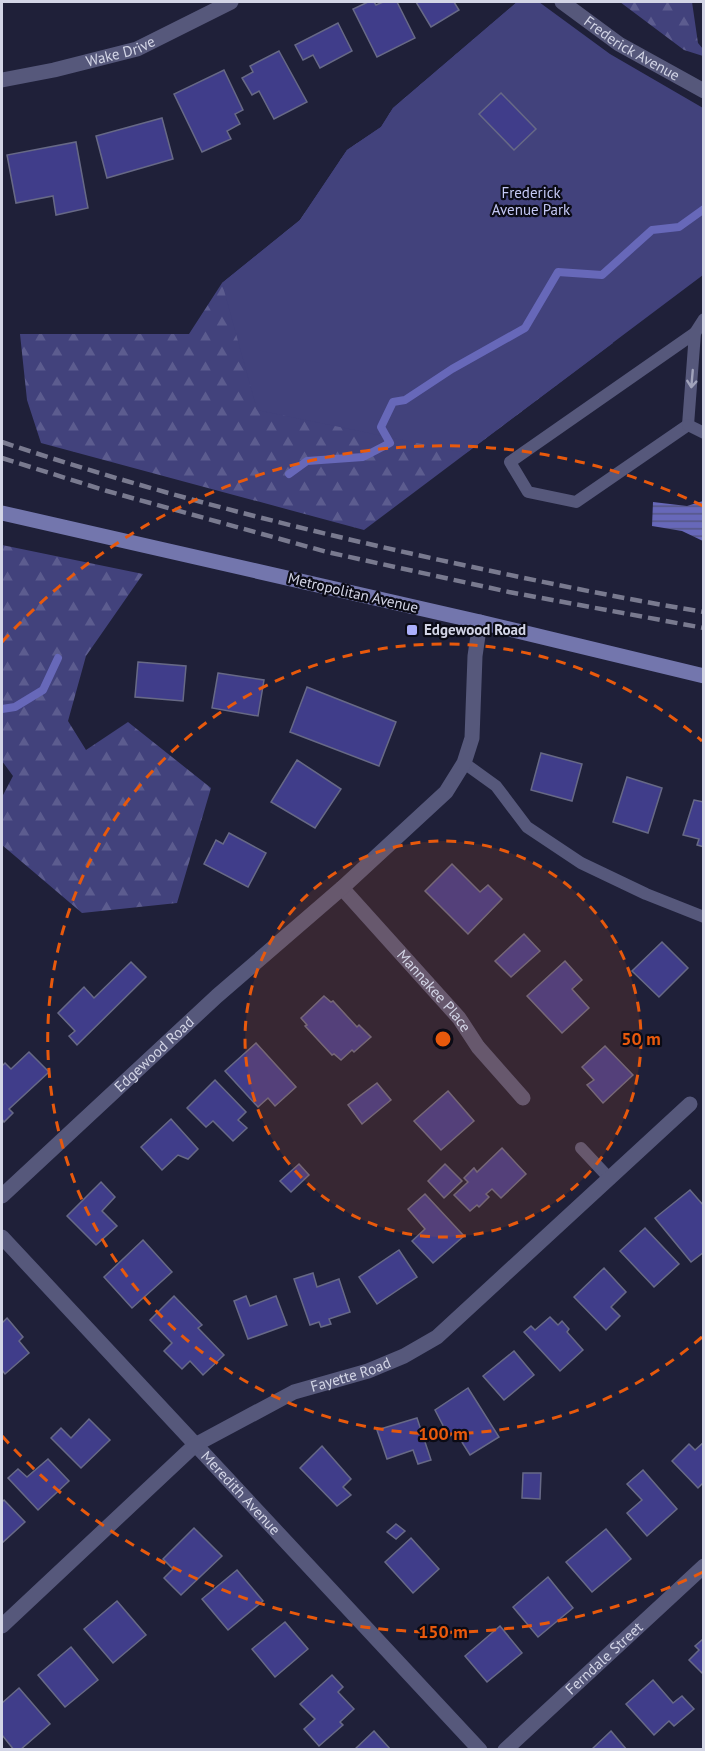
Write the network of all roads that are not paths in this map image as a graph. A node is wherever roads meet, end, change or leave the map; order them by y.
1 (231, 2) edge
2 (562, 2) edge
3 (2, 80) edge
4 (704, 91) edge
5 (704, 319) edge
6 (695, 333) junction
7 (688, 425) junction
8 (704, 433) edge
9 (2, 513) edge
10 (480, 622) junction
11 (704, 676) edge
12 (464, 763) junction
13 (342, 888) junction
14 (704, 917) edge
15 (523, 1098) dead end
16 (690, 1104) dead end
17 (581, 1148) dead end
18 (610, 1179) junction
19 (2, 1196) edge
20 (2, 1237) edge
21 (195, 1445) junction
22 (704, 1566) edge
23 (2, 1626) edge
24 (480, 1749) edge
25 (505, 1749) edge

1 - 3 street, Wake Drive
2 - 4 street, Frederick Avenue
5 - 6 lane
6 -> 7 lane
6 - 7 lane
7 - 8 lane
9 - 10 main road, Metropolitan Avenue
10 - 11 main road, Metropolitan Avenue
10 - 12 street, Edgewood Road
12 - 13 street, Edgewood Road
12 - 14 lane
13 - 15 street, Mannakee Place
13 - 19 street, Edgewood Road
16 - 18 street, Fayette Road
17 - 18 lane
18 - 21 street, Fayette Road
20 - 21 street, Meredith Avenue
21 - 23 street, Fayette Road
21 - 24 street, Meredith Avenue
22 - 25 street, Ferndale Street

